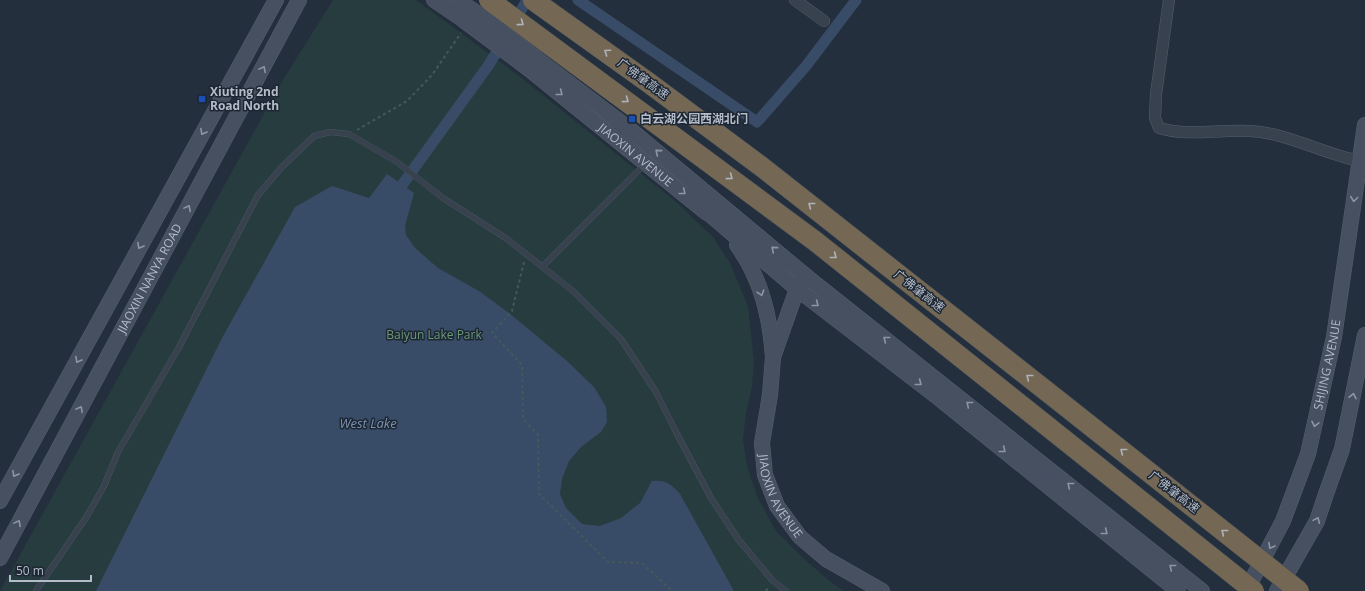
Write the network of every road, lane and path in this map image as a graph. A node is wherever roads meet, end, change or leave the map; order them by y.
1 (276, 0) edge
2 (300, 0) edge
3 (434, 0) edge
4 (457, 0) edge
5 (489, 0) edge
6 (533, 0) edge
7 (795, 0) edge
8 (1169, 0) edge
9 (465, 19) junction
10 (824, 21) dead end
11 (532, 63) junction
12 (1365, 125) edge
13 (349, 134) junction
14 (1362, 161) edge
15 (646, 162) junction
16 (705, 200) junction
17 (526, 253) junction
18 (543, 266) junction
19 (807, 277) junction
20 (797, 289) junction
21 (1365, 335) edge
22 (772, 357) junction
23 (0, 501) edge
24 (0, 558) edge
25 (36, 591) edge
26 (672, 591) edge
27 (786, 591) edge
28 (882, 591) edge
29 (1178, 591) edge
30 (1202, 591) edge
31 (1246, 591) edge
32 (1254, 591) edge
33 (1278, 591) edge
34 (1299, 591) edge

1 -> 23 street, JIAOXIN NANYA ROAD
24 -> 2 street, JIAOXIN NANYA ROAD
3 - 9 street, JIAOXIN AVENUE
4 - 9 street, JIAOXIN AVENUE
5 -> 32 highway, 广佛肇高速, bridge
34 -> 6 highway, 广佛肇高速, bridge
7 - 10 street
8 - 14 street
9 - 11 street, JIAOXIN AVENUE, bridge
9 - 13 path
11 -> 15 street, JIAOXIN AVENUE
16 -> 11 street, JIAOXIN AVENUE
12 - 14 street, SHIJING AVENUE
13 - 17 lane
13 - 25 lane
14 -> 31 street, SHIJING AVENUE
15 -> 16 street, JIAOXIN AVENUE
15 - 18 lane
19 -> 16 street
16 - 20 street
16 -> 22 street, JIAOXIN AVENUE
17 - 18 lane
17 - 26 path
18 - 27 lane
19 - 20 street, JIAOXIN AVENUE
30 -> 19 street
20 - 22 street, JIAOXIN AVENUE
20 -> 29 street
33 -> 21 street
22 - 28 street, JIAOXIN AVENUE

